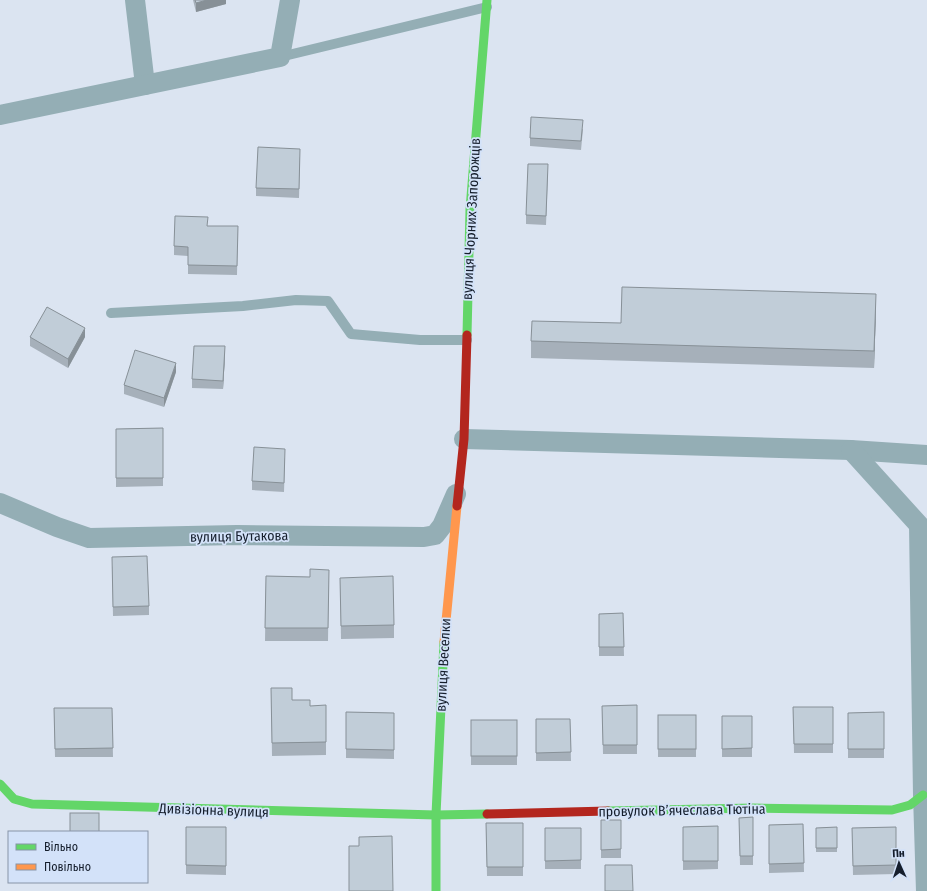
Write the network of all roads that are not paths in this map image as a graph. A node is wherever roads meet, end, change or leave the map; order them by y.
1 (135, 0) edge
2 (290, 0) edge
3 (487, 3) edge
4 (280, 56) junction
5 (145, 85) junction
6 (0, 115) edge
7 (111, 313) dead end
8 (467, 340) junction
9 (464, 439) junction
10 (851, 450) junction
11 (927, 455) edge
12 (458, 491) junction
13 (0, 503) edge
14 (0, 784) edge
15 (923, 795) junction
16 (436, 815) junction
17 (436, 891) edge
18 (926, 891) edge

1 - 5 street
2 - 4 street
3 - 4 lane
3 - 8 street, вулиця Чорних Запорожців
4 - 5 street
5 - 6 street
7 - 8 lane
8 - 9 street, вулиця Чорних Запорожців
9 - 10 street
9 - 12 street, вулиця Веселки
10 - 11 street
10 - 15 street
12 - 13 street, вулиця Бутакова
12 - 16 street, вулиця Веселки
14 - 16 street, Дивізіонна вулиця
15 - 16 street, провулок Вʼячеслава Тютіна
15 - 18 street
16 - 17 street, вулиця Веселки

